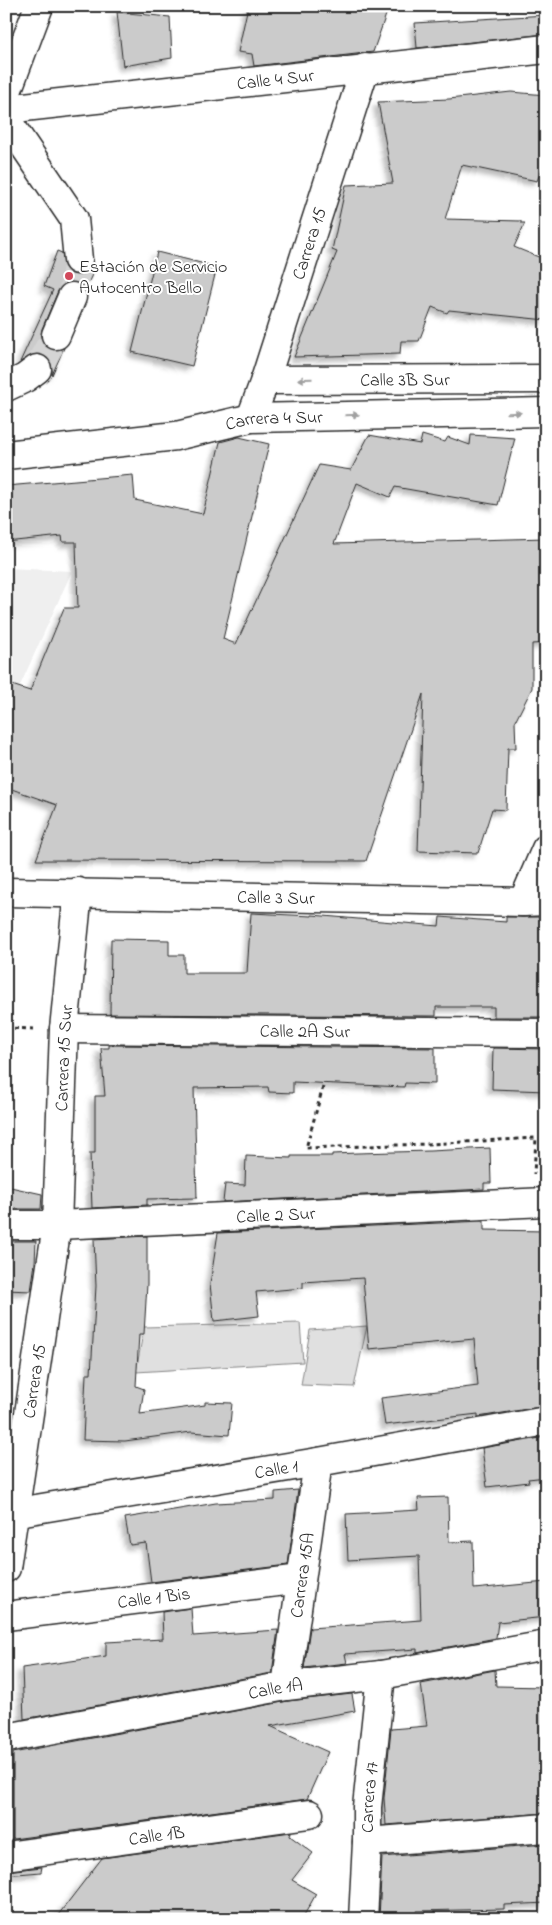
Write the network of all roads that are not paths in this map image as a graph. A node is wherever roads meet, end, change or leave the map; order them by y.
1 (39, 6) edge
2 (546, 49) edge
3 (365, 68) junction
4 (6, 94) edge
5 (6, 109) edge
6 (6, 118) edge
7 (78, 260) tunnel mouth
8 (72, 297) tunnel mouth
9 (56, 335) tunnel mouth
10 (37, 369) tunnel mouth
11 (546, 379) edge
12 (265, 380) junction
13 (6, 387) edge
14 (546, 412) edge
15 (251, 418) junction
16 (6, 455) edge
17 (546, 849) edge
18 (6, 892) edge
19 (78, 892) junction
20 (534, 902) edge
21 (64, 1029) junction
22 (546, 1033) edge
23 (540, 1202) edge
24 (57, 1224) junction
25 (6, 1225) edge
26 (546, 1421) edge
27 (318, 1462) junction
28 (11, 1514) edge
29 (6, 1568) edge
30 (301, 1579) junction
31 (6, 1616) edge
32 (546, 1645) edge
33 (381, 1675) junction
34 (286, 1686) junction
35 (6, 1738) edge
36 (309, 1814) dead end
37 (546, 1828) edge
38 (367, 1842) junction
39 (6, 1856) edge
40 (363, 1919) edge

1 - 4 street
2 - 3 street, Calle 4 Sur
3 - 5 street, Calle 4 Sur
3 - 12 street, Carrera 15
6 - 7 street
8 - 9 street
10 - 13 street
11 -> 12 street, Calle 3B Sur
12 - 15 street, Carrera 15
15 -> 14 street, Carrera 4 Sur
15 - 16 street, Carrera 4 Sur
17 - 20 street
18 - 19 street, Calle 3 Sur
19 - 20 street, Calle 3 Sur
19 - 21 street, Carrera 15 Sur
21 - 22 street, Calle 2A Sur
21 - 24 street, Carrera 15 Sur
23 - 24 street, Calle 2 Sur
24 - 25 street, Calle 2 Sur
24 - 28 street, Carrera 15
26 - 27 street, Calle 1
27 - 28 street, Calle 1
27 - 30 street, Carrera 15A
28 - 29 street, Carrera 15
30 - 31 street, Calle 1 Bis
30 - 34 street, Carrera 15A
32 - 33 street, Calle 1A
33 - 34 street, Calle 1A
33 - 38 street, Carrera 17
34 - 35 street, Calle 1A
36 - 39 street, Calle 1B
37 - 38 street
38 - 40 street, Carrera 17

